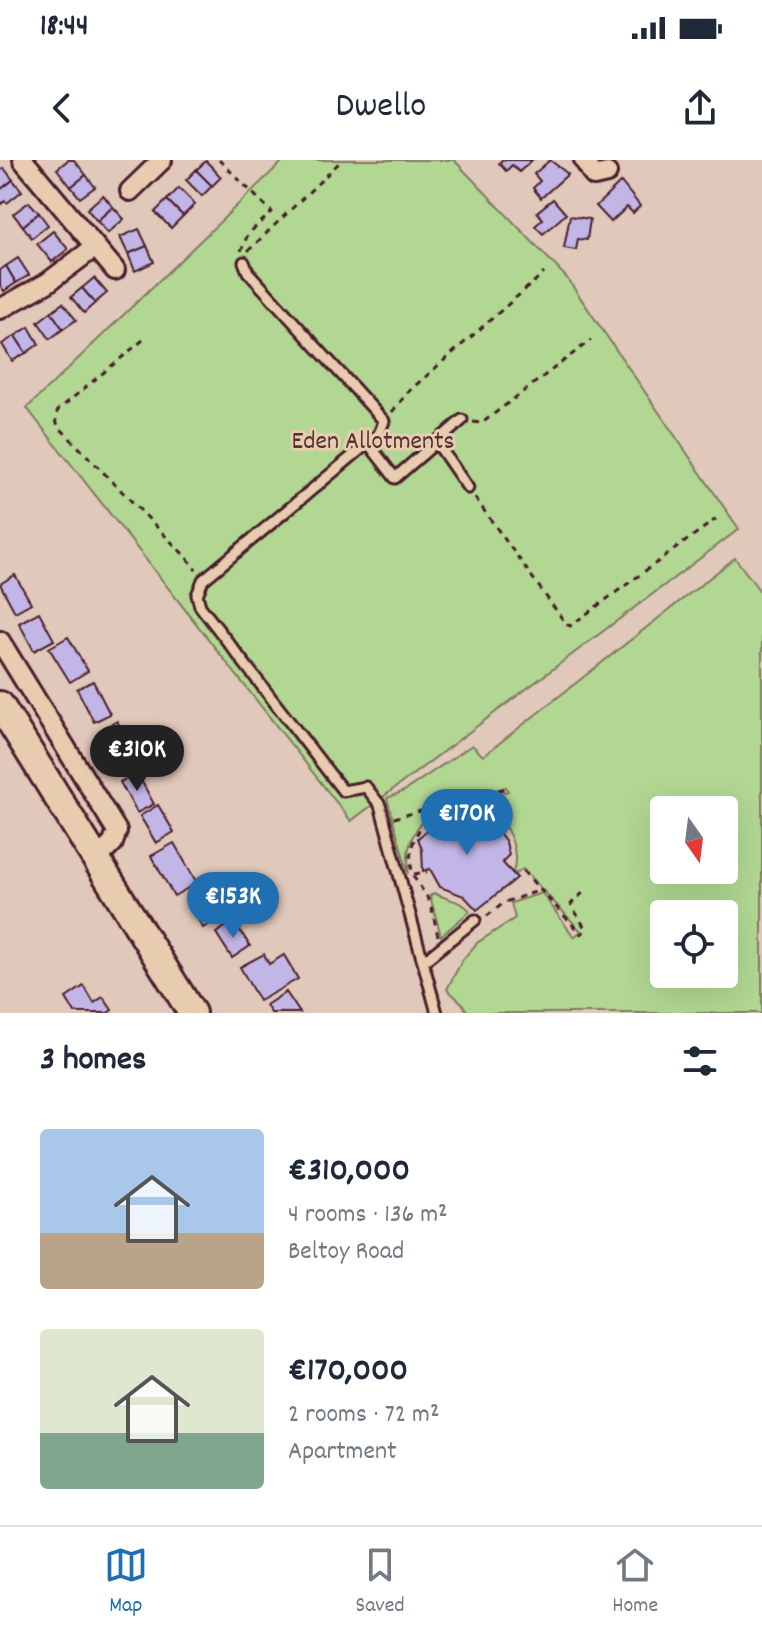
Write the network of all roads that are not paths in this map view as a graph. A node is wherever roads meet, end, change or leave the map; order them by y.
1 (23, 160) edge
2 (162, 160) edge
3 (130, 191) dead end
4 (95, 247) junction
5 (244, 262) road end
6 (115, 270) dead end
7 (0, 309) edge
8 (462, 420) road end
9 (368, 443) junction
10 (437, 443) junction
11 (468, 488) road end
12 (0, 641) edge
13 (0, 705) edge
14 (97, 859) junction
15 (475, 920) road end
16 (424, 961) junction
17 (192, 1013) edge
18 (437, 1013) edge

1 - 4 street
2 - 3 street
4 - 6 street
4 - 7 street
5 - 9 lane
8 - 10 lane
9 - 10 lane
9 - 16 lane
10 - 11 lane
12 - 14 street
13 - 14 main road
14 - 17 main road
15 - 16 lane
16 - 18 lane

